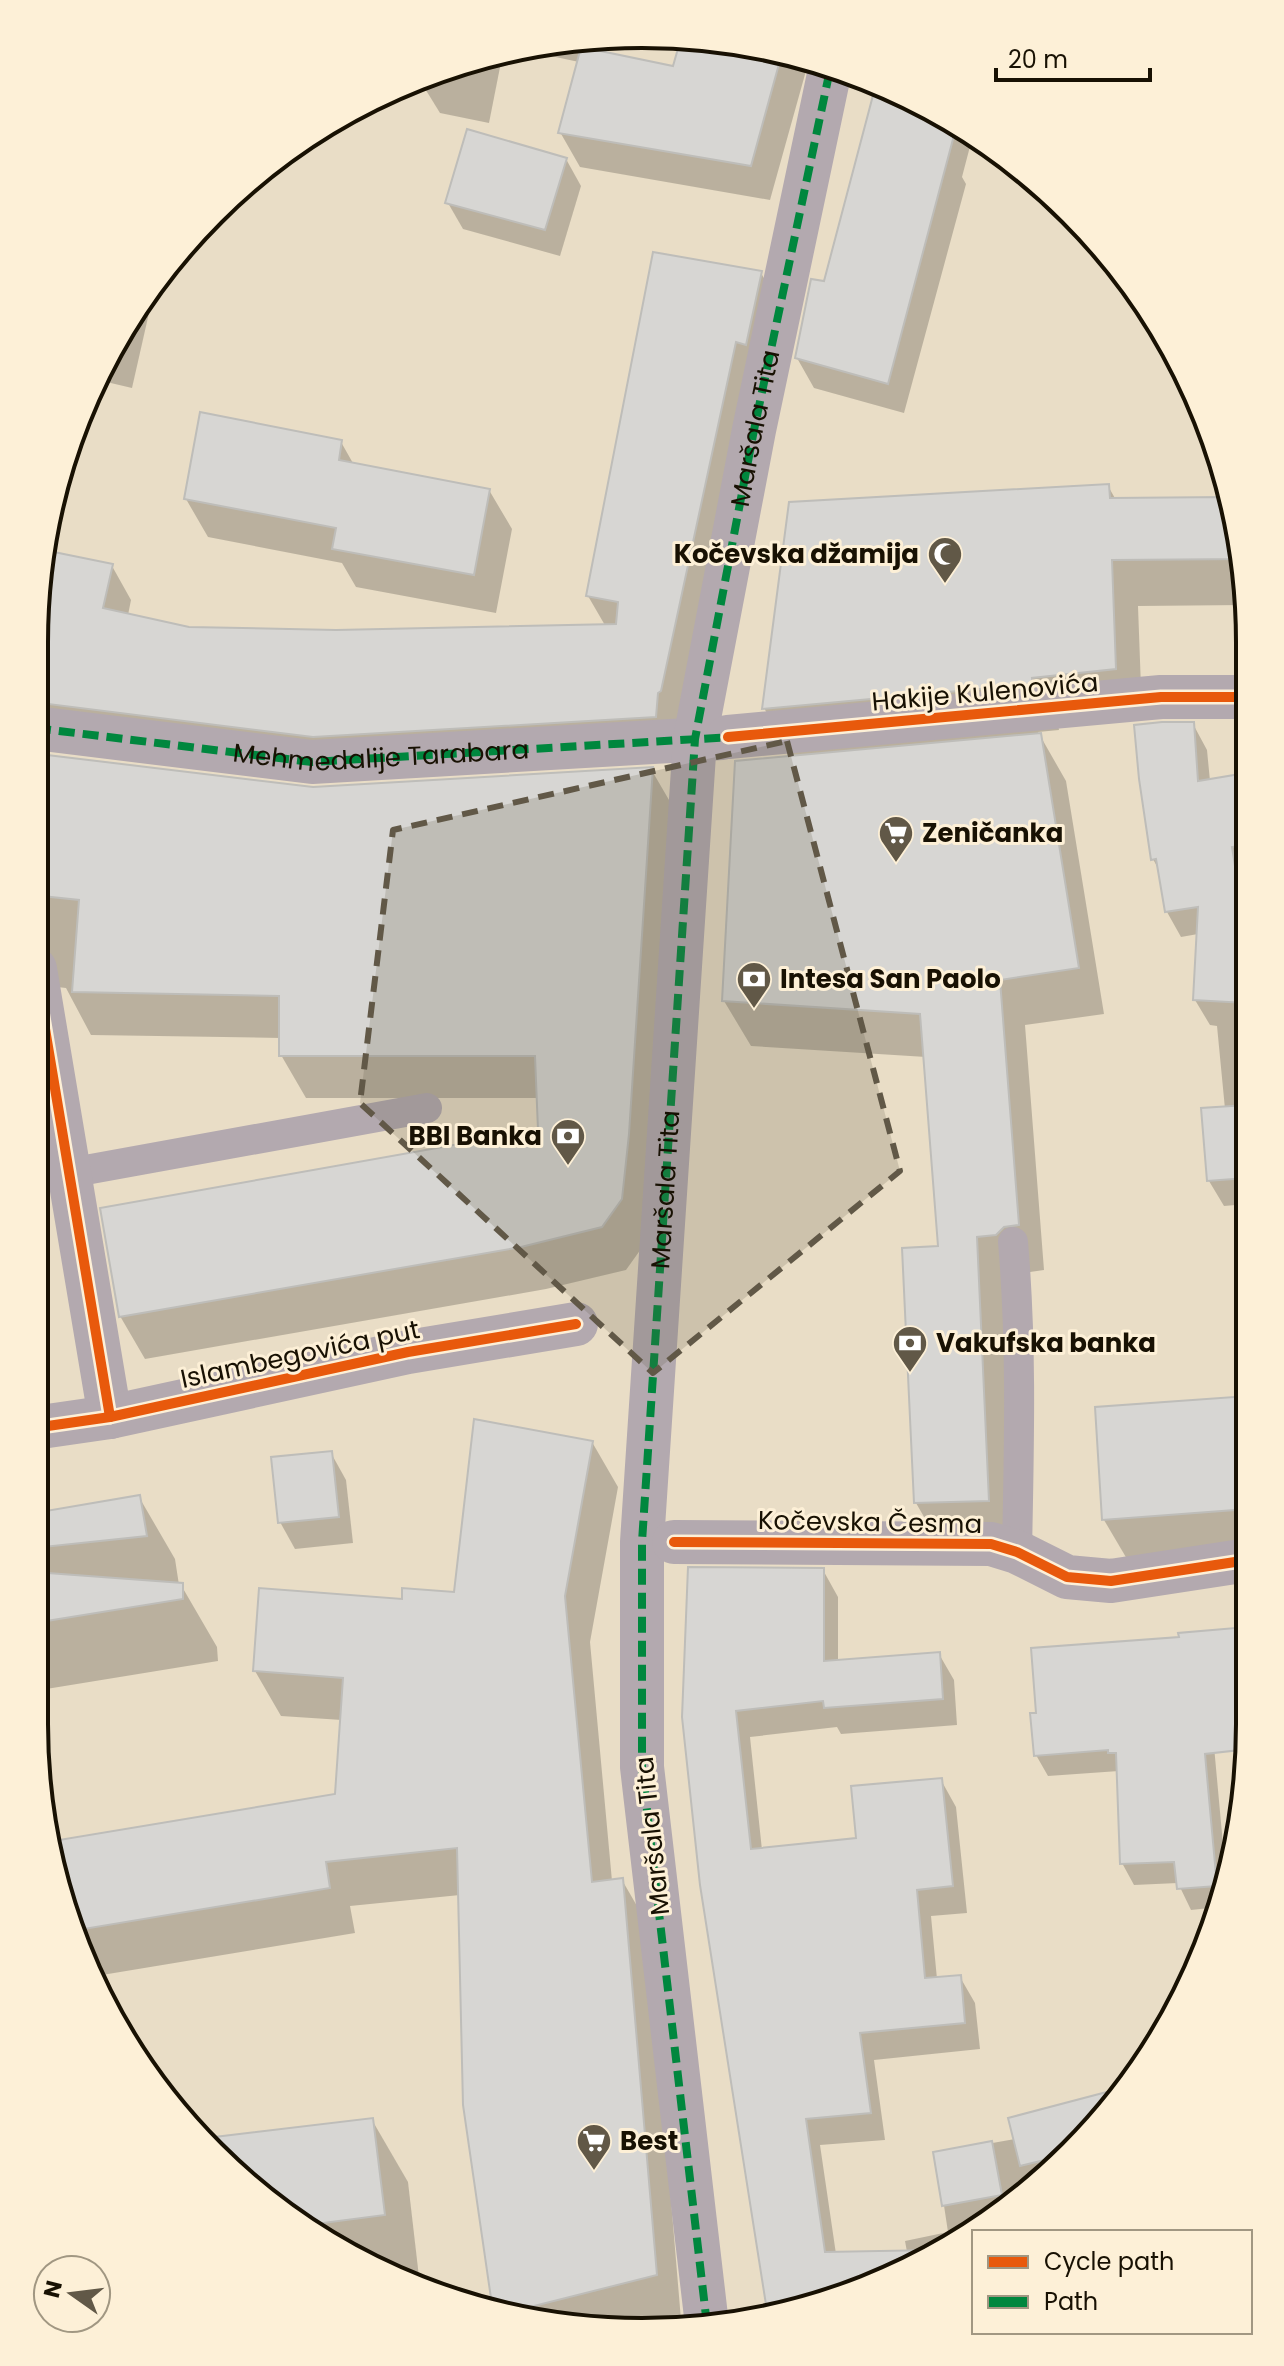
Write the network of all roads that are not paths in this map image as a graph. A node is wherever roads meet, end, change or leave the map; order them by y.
1 (828, 78) edge
2 (1236, 697) edge
3 (48, 730) edge
4 (712, 738) junction
5 (48, 1047) edge
6 (427, 1108) dead end
7 (69, 1173) junction
8 (1013, 1242) dead end
9 (576, 1324) dead end
10 (110, 1417) junction
11 (48, 1426) edge
12 (674, 1542) dead end
13 (1017, 1552) junction
14 (1236, 1562) edge
15 (706, 2314) edge

1 - 4 street, Maršala Tita
2 - 4 street, Hakije Kulenovića
3 - 4 street, Mehmedalije Tarabara
4 - 15 street, Maršala Tita
5 - 7 street
6 - 7 lane
7 - 10 street
8 - 13 lane
9 - 10 street, Islambegovića put
10 - 11 street, Islambegovića put
12 - 13 street, Kočevska Česma
13 - 14 street, Kočevska Česma

